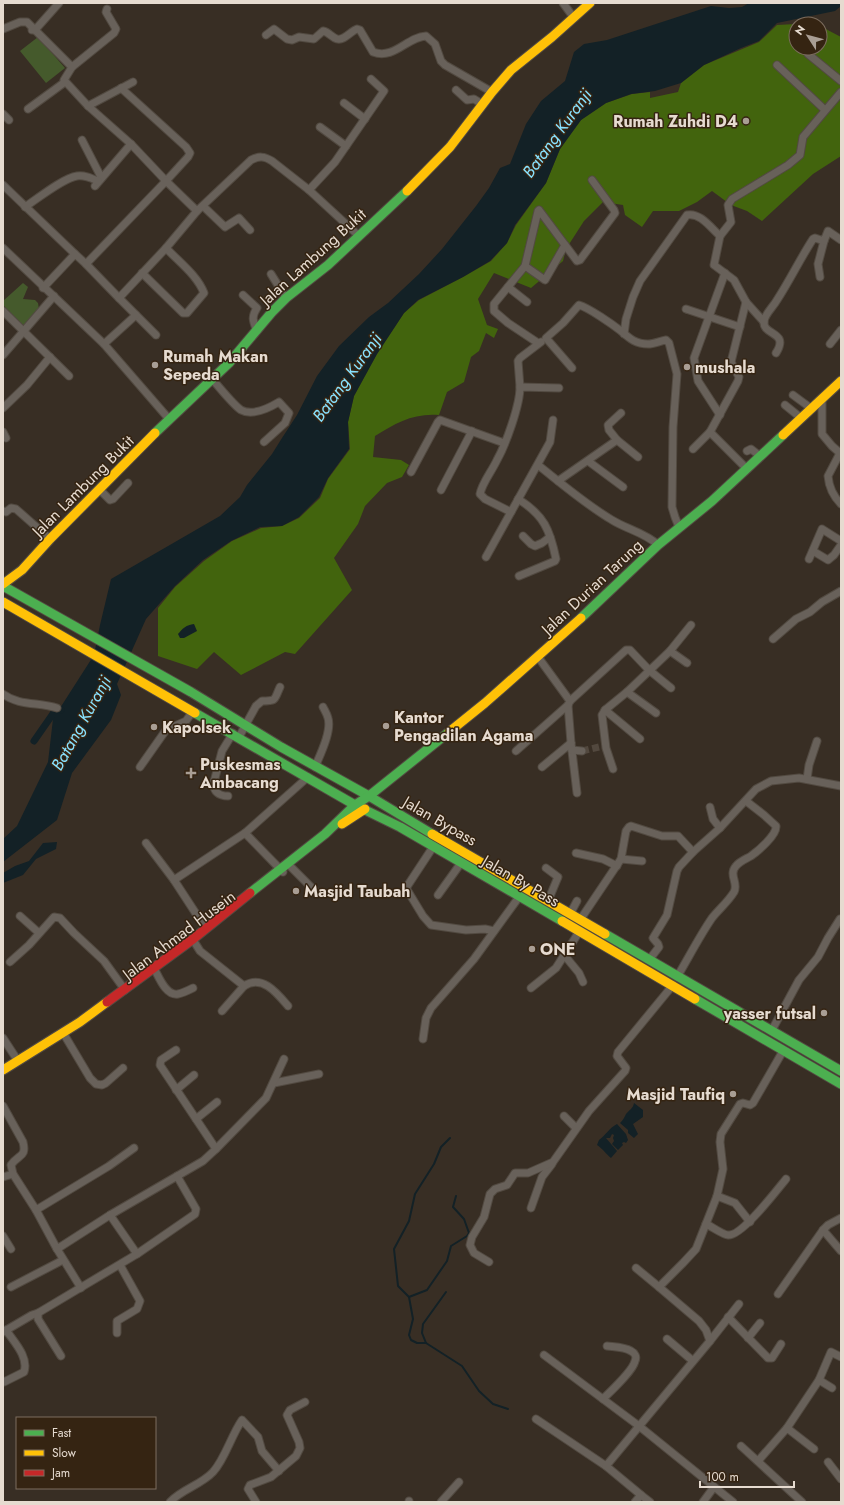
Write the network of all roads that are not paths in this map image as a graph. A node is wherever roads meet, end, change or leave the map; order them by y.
1 (59, 3) edge
2 (563, 3) edge
3 (590, 3) edge
4 (107, 9) dead end
5 (574, 18) junction
6 (3, 30) edge
7 (34, 30) junction
8 (266, 35) dead end
9 (810, 56) edge
10 (776, 65) dead end
11 (72, 67) junction
12 (371, 79) dead end
13 (841, 81) edge
14 (65, 82) junction
15 (133, 82) dead end
16 (121, 88) junction
17 (456, 90) dead end
18 (492, 92) junction
19 (841, 92) edge
20 (344, 103) dead end
21 (482, 104) junction
22 (88, 106) junction
23 (28, 110) dead end
24 (825, 110) junction
25 (3, 114) edge
26 (365, 119) junction
27 (9, 120) dead end
28 (320, 127) dead end
29 (82, 140) dead end
30 (131, 144) junction
31 (346, 146) junction
32 (592, 180) dead end
33 (98, 181) junction
34 (166, 181) junction
35 (3, 185) edge
36 (309, 190) junction
37 (25, 207) junction
38 (200, 208) junction
39 (250, 230) dead end
40 (359, 236) junction
41 (720, 236) junction
42 (841, 240) edge
43 (824, 241) junction
44 (565, 245) junction
45 (3, 248) edge
46 (166, 248) junction
47 (75, 254) junction
48 (86, 264) junction
49 (525, 266) junction
50 (142, 273) junction
51 (725, 273) junction
52 (272, 274) dead end
53 (820, 277) dead end
54 (508, 287) junction
55 (43, 288) junction
56 (243, 295) dead end
57 (54, 296) junction
58 (119, 298) junction
59 (286, 298) junction
60 (527, 302) dead end
61 (746, 302) junction
62 (686, 309) dead end
63 (3, 311) edge
64 (136, 315) junction
65 (708, 316) junction
66 (764, 322) junction
67 (740, 327) junction
68 (841, 330) edge
69 (24, 331) junction
70 (257, 331) junction
71 (624, 334) junction
72 (156, 335) dead end
73 (546, 338) junction
74 (104, 344) junction
75 (538, 344) junction
76 (830, 344) dead end
77 (776, 353) dead end
78 (3, 355) edge
79 (50, 357) junction
80 (572, 368) dead end
81 (69, 376) dead end
82 (213, 380) junction
83 (841, 381) edge
84 (520, 386) junction
85 (559, 388) dead end
86 (793, 395) dead end
87 (822, 400) junction
88 (785, 405) dead end
89 (3, 408) edge
90 (812, 409) junction
91 (621, 413) dead end
92 (720, 415) junction
93 (801, 418) junction
94 (169, 419) junction
95 (553, 420) dead end
96 (472, 431) junction
97 (710, 432) junction
98 (618, 440) junction
99 (264, 442) dead end
100 (504, 443) junction
101 (693, 449) dead end
102 (747, 451) dead end
103 (760, 456) junction
104 (638, 457) dead end
105 (588, 461) junction
106 (538, 465) junction
107 (747, 468) junction
108 (411, 472) dead end
109 (558, 481) junction
110 (128, 483) dead end
111 (623, 487) dead end
112 (100, 490) junction
113 (441, 490) dead end
114 (518, 499) junction
115 (841, 504) edge
116 (3, 511) edge
117 (511, 512) junction
118 (680, 527) junction
119 (523, 536) dead end
120 (550, 537) junction
121 (50, 539) junction
122 (841, 541) edge
123 (658, 545) junction
124 (841, 545) edge
125 (813, 551) junction
126 (486, 557) dead end
127 (808, 559) dead end
128 (519, 576) dead end
129 (3, 584) edge
130 (841, 591) edge
131 (3, 602) edge
132 (691, 625) dead end
133 (774, 639) dead end
134 (670, 651) junction
135 (538, 657) junction
136 (687, 663) dead end
137 (649, 670) junction
138 (280, 687) dead end
139 (671, 688) dead end
140 (627, 692) junction
141 (3, 694) edge
142 (569, 703) junction
143 (323, 707) dead end
144 (57, 708) dead end
145 (189, 709) junction
146 (605, 710) junction
147 (656, 713) dead end
148 (245, 726) junction
149 (236, 735) junction
150 (640, 739) dead end
151 (817, 741) dead end
152 (572, 747) junction
153 (516, 751) dead end
154 (582, 751) tunnel mouth
155 (315, 767) junction
156 (542, 767) dead end
157 (140, 768) dead end
158 (613, 770) dead end
159 (308, 777) junction
160 (807, 780) junction
161 (841, 786) edge
162 (577, 793) dead end
163 (228, 796) dead end
164 (369, 796) junction
165 (746, 801) junction
166 (355, 804) junction
167 (710, 807) dead end
168 (365, 809) junction
169 (720, 828) junction
170 (245, 833) junction
171 (146, 843) dead end
172 (433, 847) junction
173 (693, 852) junction
174 (576, 853) dead end
175 (621, 858) junction
176 (642, 861) dead end
177 (461, 863) junction
178 (617, 866) junction
179 (546, 868) dead end
180 (285, 870) junction
181 (174, 880) junction
182 (529, 890) junction
183 (316, 892) dead end
184 (438, 895) dead end
185 (522, 898) junction
186 (548, 901) junction
187 (577, 901) dead end
188 (570, 914) junction
189 (20, 916) dead end
190 (840, 919) dead end
191 (580, 920) junction
192 (206, 929) junction
193 (494, 931) junction
194 (579, 932) junction
195 (39, 933) junction
196 (195, 943) junction
197 (565, 956) junction
198 (649, 960) junction
199 (10, 962) dead end
200 (156, 972) junction
201 (677, 977) junction
202 (583, 982) dead end
203 (244, 986) junction
204 (673, 986) junction
205 (193, 988) dead end
206 (531, 988) dead end
207 (699, 989) junction
208 (125, 990) junction
209 (694, 999) junction
210 (288, 1006) dead end
211 (222, 1011) dead end
212 (772, 1030) junction
213 (65, 1036) junction
214 (3, 1038) edge
215 (423, 1039) dead end
216 (176, 1050) dead end
217 (783, 1051) junction
218 (284, 1059) dead end
219 (18, 1061) junction
220 (123, 1068) dead end
221 (3, 1070) edge
222 (841, 1071) edge
223 (3, 1074) edge
224 (319, 1074) dead end
225 (194, 1075) dead end
226 (274, 1083) junction
227 (841, 1084) edge
228 (176, 1090) junction
229 (217, 1102) dead end
230 (3, 1106) edge
231 (564, 1116) dead end
232 (196, 1119) junction
233 (576, 1128) junction
234 (134, 1148) dead end
235 (216, 1149) junction
236 (553, 1162) junction
237 (13, 1174) junction
238 (177, 1176) junction
239 (3, 1177) edge
240 (786, 1179) dead end
241 (717, 1196) junction
242 (531, 1208) dead end
243 (36, 1210) junction
244 (110, 1215) junction
245 (841, 1218) edge
246 (750, 1222) junction
247 (706, 1224) junction
248 (823, 1230) junction
249 (3, 1236) edge
250 (11, 1249) dead end
251 (57, 1249) junction
252 (841, 1251) edge
253 (137, 1254) junction
254 (64, 1260) junction
255 (490, 1262) dead end
256 (120, 1265) junction
257 (636, 1268) dead end
258 (659, 1287) junction
259 (11, 1288) dead end
260 (81, 1288) junction
261 (778, 1294) dead end
262 (739, 1304) dead end
263 (38, 1313) junction
264 (728, 1317) junction
265 (760, 1323) dead end
266 (4, 1331) edge
267 (117, 1333) dead end
268 (748, 1338) junction
269 (667, 1339) dead end
270 (710, 1341) junction
271 (781, 1344) dead end
272 (606, 1346) dead end
273 (544, 1355) dead end
274 (61, 1356) dead end
275 (841, 1357) edge
276 (693, 1362) junction
277 (819, 1380) junction
278 (3, 1381) edge
279 (832, 1388) dead end
280 (603, 1400) junction
281 (304, 1402) dead end
282 (536, 1419) dead end
283 (639, 1426) junction
284 (787, 1428) junction
285 (741, 1446) dead end
286 (814, 1449) dead end
287 (758, 1461) junction
288 (828, 1462) dead end
289 (606, 1466) junction
290 (279, 1471) junction
291 (841, 1479) edge
292 (459, 1482) dead end
293 (714, 1486) junction
294 (641, 1495) junction
295 (170, 1502) edge
296 (256, 1502) edge
297 (441, 1502) edge
298 (635, 1502) edge
299 (650, 1502) edge
300 (703, 1502) edge
301 (733, 1502) edge
302 (802, 1502) edge

1 - 7 street
2 - 5 street
3 - 5 main road, Jalan Lambung Bukit
4 - 11 street
5 - 18 main road, Jalan Lambung Bukit
6 - 7 street
7 - 11 street
8 - 18 street
9 - 13 street
10 - 24 street
11 - 14 street
12 - 26 street
14 - 22 street
14 - 23 street
15 - 16 street
16 - 22 street
16 - 34 street
17 - 21 street
18 - 21 main road, Jalan Lambung Bukit
19 - 24 street
20 - 26 street
21 - 40 main road, Jalan Lambung Bukit
22 - 30 street
24 - 41 street
25 - 27 street
26 - 31 street
28 - 31 street
29 - 33 street
30 - 33 street
30 - 34 street
31 - 36 street
32 - 44 street
33 - 37 street
34 - 38 street
34 - 48 street
35 - 37 street
36 - 38 street
36 - 40 street
37 - 47 street
38 - 39 street
38 - 46 street
40 - 59 main road, Jalan Lambung Bukit
41 - 51 street
41 - 71 street
42 - 43 street
43 - 53 street
43 - 66 street
44 - 49 street
44 - 49 street
45 - 55 street
46 - 50 street
46 - 50 street
47 - 48 street
47 - 55 street
48 - 58 street
49 - 54 street
50 - 58 street
51 - 61 street
51 - 65 street
52 - 59 street
54 - 60 street
54 - 75 street
55 - 57 street
56 - 70 street
57 - 69 street
57 - 74 street
58 - 64 street
59 - 70 main road, Jalan Lambung Bukit
61 - 66 street
61 - 67 street
62 - 65 street
63 - 69 street
64 - 72 street
64 - 74 street
65 - 67 street
65 - 92 street
66 - 77 street
67 - 92 street
68 - 76 street
69 - 78 street
69 - 79 street
70 - 82 main road, Jalan Lambung Bukit
71 - 73 street
71 - 118 street
73 - 75 street
73 - 80 street
74 - 94 street
75 - 84 street
79 - 81 street
79 - 89 street
82 - 94 main road, Jalan Lambung Bukit
82 - 99 street
83 - 87 main road, Jalan Durian Tarung
84 - 85 street
84 - 100 street
86 - 90 street
87 - 90 main road, Jalan Durian Tarung
87 - 115 street
88 - 93 street
90 - 93 main road, Jalan Durian Tarung
91 - 98 street
92 - 97 street
93 - 103 main road, Jalan Durian Tarung
94 - 112 main road, Jalan Lambung Bukit
95 - 106 street
96 - 100 street
96 - 108 street
96 - 113 street
97 - 101 street
97 - 107 street
98 - 104 street
98 - 105 street
100 - 117 street
102 - 103 street
103 - 107 main road, Jalan Durian Tarung
105 - 109 street
105 - 111 street
106 - 109 street
106 - 114 street
107 - 118 main road, Jalan Durian Tarung
109 - 123 street
110 - 112 street
112 - 121 main road, Jalan Lambung Bukit
114 - 117 street
114 - 120 street
116 - 121 street
117 - 126 street
118 - 123 main road, Jalan Durian Tarung
119 - 120 street
120 - 128 street
121 - 129 main road, Jalan Lambung Bukit
122 - 125 street
123 - 135 main road, Jalan Durian Tarung
124 - 125 street
125 - 127 street
129 - 148 main road, Jalan Bypass
130 - 133 street
131 - 145 main road, Jalan By Pass
132 - 134 street
134 - 136 street
134 - 137 street
135 - 142 street
135 - 164 main road, Jalan Durian Tarung
137 - 139 street
137 - 140 street
137 - 142 street
138 - 148 street
140 - 146 street
140 - 147 street
141 - 144 street
142 - 152 street
142 - 153 street
143 - 155 street
145 - 149 main road, Jalan By Pass
145 - 157 street
146 - 150 street
146 - 158 street
148 - 149 street
148 - 155 main road, Jalan Bypass
149 - 159 main road, Jalan By Pass
149 - 163 street
151 - 160 street
152 - 154 street
152 - 156 street
152 - 162 street
155 - 164 main road, Jalan Bypass
159 - 166 main road, Jalan By Pass
159 - 170 street
160 - 161 street
160 - 165 street
164 - 166 main road, Jalan Durian Tarung
164 - 182 main road, Jalan Bypass
165 - 169 street
165 - 201 street
166 - 168 main road, Jalan By Pass
166 - 180 main road, Jalan Ahmad Husein
167 - 169 street
168 - 172 main road, Jalan By Pass
168 - 180 main road, Jalan Ahmad Husein
169 - 173 street
170 - 180 street
170 - 181 street
171 - 181 street
172 - 177 main road, Jalan By Pass
172 - 193 street
173 - 175 street
173 - 198 street
174 - 178 street
175 - 176 street
175 - 178 street
177 - 184 street
177 - 185 main road, Jalan By Pass
178 - 191 street
179 - 186 street
180 - 183 street
180 - 192 main road, Jalan Ahmad Husein
180 - 196 main road, Jalan Ahmad Husein
181 - 192 street
182 - 185 main road
182 - 186 main road, Jalan Bypass
185 - 193 street
185 - 194 main road, Jalan By Pass
186 - 188 main road, Jalan Bypass
187 - 188 street
188 - 191 main road, Jalan Bypass
189 - 195 street
190 - 212 street
191 - 198 main road, Jalan Bypass
192 - 208 main road, Jalan Ahmad Husein
193 - 215 street
194 - 197 street
194 - 204 main road, Jalan By Pass
195 - 199 street
195 - 208 street
196 - 200 main road, Jalan Ahmad Husein
196 - 203 street
197 - 202 street
197 - 206 street
198 - 201 main road, Jalan Bypass
200 - 205 street
200 - 213 main road, Jalan Ahmad Husein
201 - 207 main road, Jalan Bypass
203 - 210 street
203 - 211 street
204 - 209 main road, Jalan By Pass
204 - 233 street
207 - 209 main road
207 - 212 main road, Jalan Bypass
208 - 219 main road, Jalan Ahmad Husein
209 - 217 main road, Jalan By Pass
212 - 222 main road, Jalan Bypass
213 - 220 street
213 - 223 main road, Jalan Ahmad Husein
214 - 219 street
216 - 228 street
217 - 227 main road, Jalan By Pass
217 - 241 street
218 - 226 street
219 - 221 main road, Jalan Ahmad Husein
224 - 226 street
225 - 228 street
226 - 235 street
228 - 232 street
229 - 232 street
230 - 237 street
231 - 233 street
232 - 235 street
233 - 236 street
234 - 243 street
235 - 238 street
236 - 242 street
236 - 255 street
237 - 239 street
237 - 243 street
238 - 244 street
238 - 253 street
240 - 246 street
241 - 246 street
241 - 247 street
243 - 251 street
244 - 251 street
244 - 253 street
245 - 248 street
246 - 247 street
247 - 258 street
248 - 252 street
248 - 261 street
249 - 250 street
251 - 254 street
253 - 256 street
254 - 259 street
254 - 260 street
256 - 260 street
256 - 267 street
257 - 258 street
258 - 270 street
260 - 263 street
262 - 264 street
263 - 266 street
263 - 274 street
264 - 268 street
264 - 270 street
265 - 268 street
266 - 278 street
268 - 271 street
269 - 276 street
270 - 276 street
272 - 280 street
273 - 280 street
275 - 277 street
276 - 283 street
277 - 279 street
277 - 284 street
280 - 283 street
281 - 290 street
282 - 289 street
283 - 289 street
283 - 293 street
284 - 286 street
284 - 287 street
285 - 287 street
287 - 302 street
288 - 291 street
289 - 294 street
290 - 295 street
290 - 296 street
292 - 297 street
293 - 300 street
293 - 301 street
294 - 298 street
294 - 299 street

